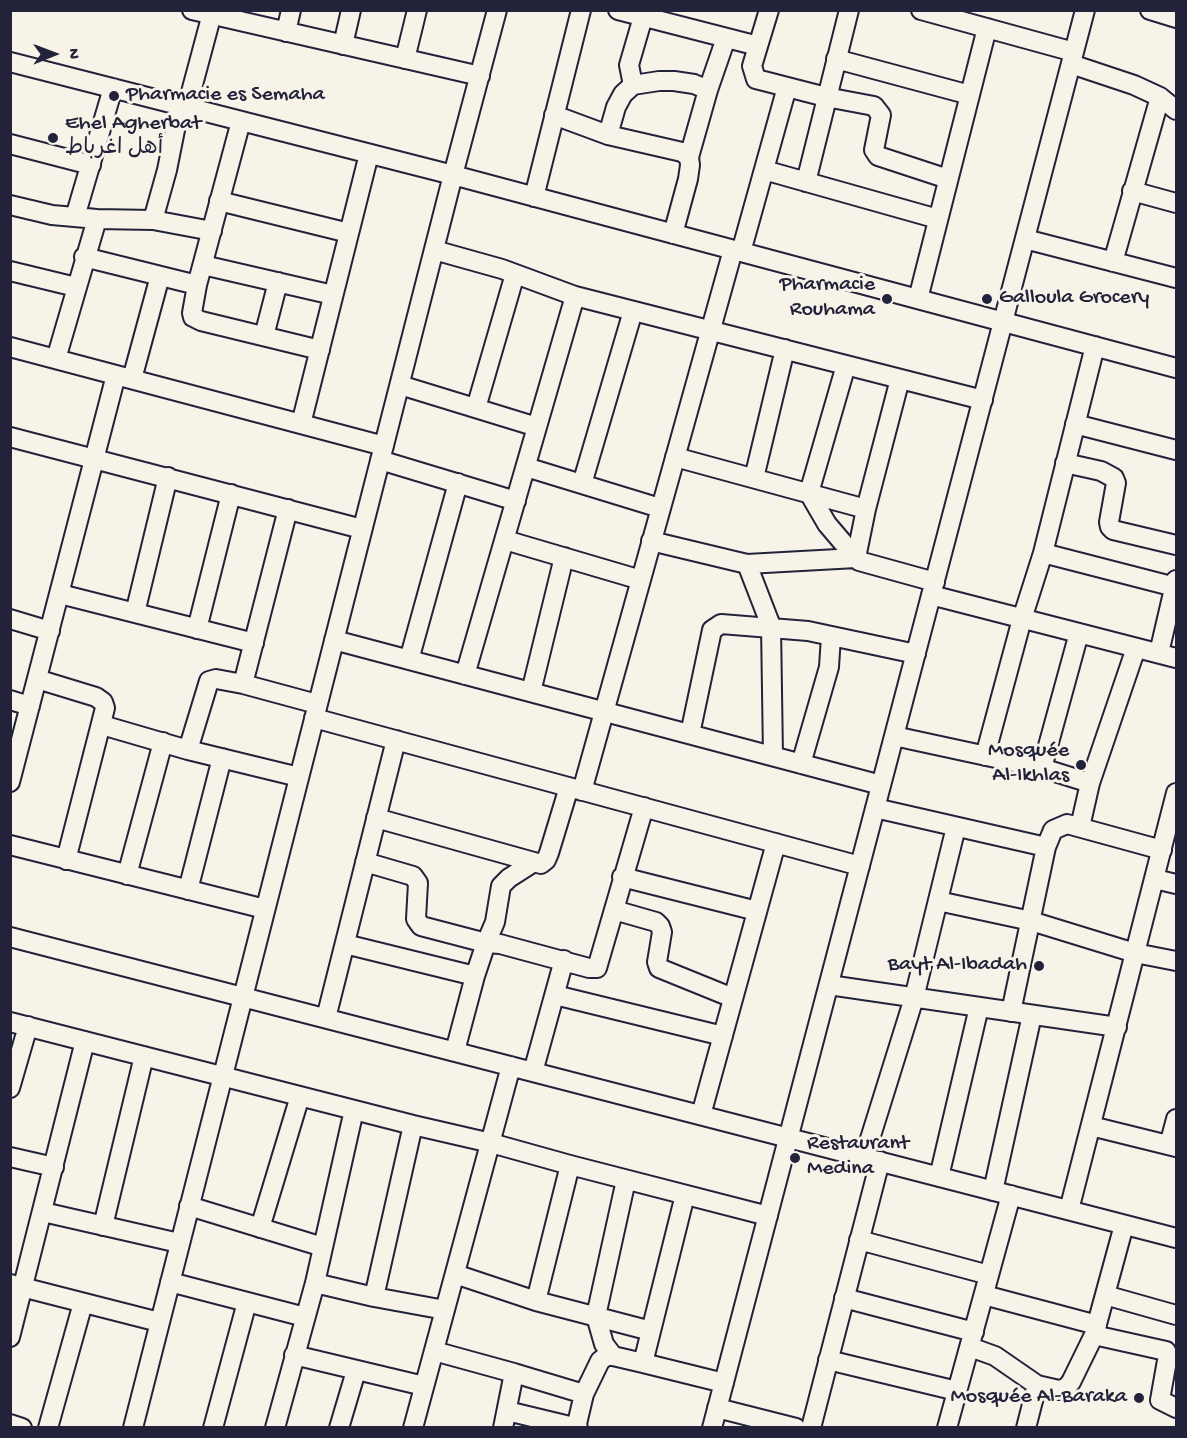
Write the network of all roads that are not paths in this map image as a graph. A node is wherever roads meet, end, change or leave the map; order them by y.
1 (192, 10) edge
2 (291, 10) edge
3 (351, 10) edge
4 (417, 10) edge
5 (497, 10) edge
6 (581, 10) edge
7 (618, 10) edge
8 (769, 10) edge
9 (849, 10) edge
10 (921, 10) edge
11 (1085, 10) edge
12 (1150, 10) edge
13 (212, 13) edge
14 (1175, 15) edge
15 (642, 17) junction
16 (987, 28) junction
17 (286, 32) junction
18 (726, 38) junction
19 (343, 45) junction
20 (758, 46) junction
21 (1073, 58) junction
22 (405, 59) junction
23 (837, 59) junction
24 (10, 62) edge
25 (480, 76) junction
26 (633, 85) junction
27 (787, 87) junction
28 (112, 88) junction
29 (708, 90) junction
30 (970, 95) junction
31 (826, 97) junction
32 (1160, 97) junction
33 (184, 106) junction
34 (1176, 110) edge
35 (554, 115) junction
36 (241, 121) junction
37 (608, 135) junction
38 (10, 144) edge
39 (369, 154) junction
40 (688, 157) junction
41 (91, 165) junction
42 (764, 170) junction
43 (453, 176) junction
44 (948, 179) junction
45 (806, 182) junction
46 (1132, 191) junction
47 (534, 197) junction
48 (219, 201) junction
49 (1176, 203) edge
50 (10, 205) edge
51 (75, 217) junction
52 (97, 219) junction
53 (938, 219) junction
54 (153, 220) junction
55 (212, 231) junction
56 (349, 233) junction
57 (673, 234) junction
58 (1025, 239) junction
59 (434, 250) junction
60 (737, 251) junction
61 (84, 257) junction
62 (1113, 262) junction
63 (203, 265) junction
64 (10, 271) edge
65 (515, 274) junction
66 (160, 276) junction
67 (1176, 278) edge
68 (278, 282) junction
69 (197, 285) junction
70 (76, 286) junction
71 (333, 295) junction
72 (574, 296) junction
73 (918, 299) junction
74 (633, 311) junction
75 (1003, 322) junction
76 (710, 331) junction
77 (264, 336) junction
78 (1095, 346) junction
79 (10, 347) edge
80 (785, 349) junction
81 (320, 350) junction
82 (56, 359) junction
83 (846, 365) junction
84 (1176, 368) edge
85 (124, 377) junction
86 (900, 378) junction
87 (399, 385) junction
88 (983, 400) junction
89 (476, 408) junction
90 (301, 424) junction
91 (1075, 424) junction
92 (537, 427) junction
93 (12, 443) edge
94 (1176, 450) edge
95 (382, 453) junction
96 (675, 457) junction
97 (95, 458) junction
98 (1065, 463) junction
99 (526, 467) junction
100 (168, 477) junction
101 (754, 478) junction
102 (458, 483) junction
103 (582, 484) junction
104 (809, 493) junction
105 (231, 494) junction
106 (516, 501) junction
107 (660, 508) junction
108 (288, 509) junction
109 (866, 509) junction
110 (362, 529) junction
111 (505, 540) junction
112 (651, 542) junction
113 (1176, 545) edge
114 (1043, 553) junction
115 (564, 557) junction
116 (856, 558) junction
117 (747, 564) junction
118 (641, 580) junction
119 (1176, 584) edge
120 (933, 589) junction
121 (60, 594) junction
122 (135, 613) junction
123 (1022, 619) junction
124 (10, 620) edge
125 (771, 626) junction
126 (197, 629) junction
127 (50, 631) junction
128 (1079, 633) junction
129 (831, 636) junction
130 (334, 640) junction
131 (254, 643) junction
132 (1136, 648) junction
133 (916, 654) junction
134 (1168, 656) edge
135 (409, 660) junction
136 (465, 675) junction
137 (37, 680) junction
138 (243, 684) junction
139 (531, 692) junction
140 (10, 700) edge
141 (30, 706) junction
142 (316, 711) junction
143 (604, 711) junction
144 (102, 725) junction
145 (690, 734) junction
146 (894, 736) junction
147 (396, 740) junction
148 (163, 742) junction
149 (188, 750) junction
150 (773, 756) junction
151 (985, 756) junction
152 (222, 758) junction
153 (801, 764) junction
154 (1042, 768) junction
155 (299, 777) junction
156 (10, 782) edge
157 (1090, 783) junction
158 (881, 785) junction
159 (575, 789) junction
160 (1176, 793) edge
161 (644, 807) junction
162 (875, 808) junction
163 (376, 818) junction
164 (956, 826) junction
165 (1080, 827) junction
166 (776, 843) junction
167 (10, 845) edge
168 (1046, 847) junction
169 (1162, 850) junction
170 (66, 860) junction
171 (365, 862) junction
172 (534, 862) junction
173 (860, 866) junction
174 (126, 874) junction
175 (622, 877) junction
176 (1155, 879) junction
177 (1176, 884) edge
178 (188, 890) junction
179 (938, 901) junction
180 (265, 909) junction
181 (614, 910) junction
182 (757, 911) junction
183 (1031, 921) junction
184 (10, 937) edge
185 (486, 943) junction
186 (345, 944) junction
187 (1136, 952) junction
188 (564, 960) junction
189 (1176, 961) edge
190 (475, 976) junction
191 (829, 985) junction
192 (555, 995) junction
193 (243, 997) junction
194 (733, 998) junction
195 (914, 998) junction
196 (979, 1007) junction
197 (1011, 1012) junction
198 (1032, 1015) junction
199 (326, 1018) junction
200 (19, 1024) edge
201 (1116, 1027) junction
202 (723, 1036) junction
203 (85, 1041) junction
204 (455, 1052) junction
205 (144, 1056) junction
206 (511, 1066) junction
207 (533, 1072) junction
208 (222, 1076) junction
209 (10, 1089) edge
210 (300, 1096) junction
211 (354, 1110) junction
212 (701, 1115) junction
213 (1176, 1119) edge
214 (413, 1125) junction
215 (1091, 1126) junction
216 (788, 1138) junction
217 (491, 1143) junction
218 (1173, 1146) edge
219 (10, 1157) edge
220 (872, 1160) junction
221 (570, 1165) junction
222 (54, 1167) junction
223 (939, 1177) junction
224 (626, 1180) junction
225 (993, 1191) junction
226 (685, 1195) junction
227 (1011, 1196) junction
228 (189, 1206) junction
229 (1069, 1210) junction
230 (43, 1212) junction
231 (768, 1216) junction
232 (1124, 1225) junction
233 (103, 1226) junction
234 (260, 1228) junction
235 (1176, 1238) edge
236 (859, 1240) junction
237 (179, 1243) junction
238 (323, 1246) junction
239 (455, 1274) junction
240 (989, 1275) junction
241 (170, 1282) junction
242 (315, 1283) junction
243 (17, 1286) edge
244 (984, 1294) junction
245 (1106, 1295) junction
246 (374, 1298) junction
247 (844, 1298) junction
248 (536, 1301) junction
249 (247, 1302) junction
250 (83, 1303) junction
251 (445, 1310) junction
252 (1176, 1315) edge
253 (596, 1316) junction
254 (305, 1317) junction
255 (159, 1322) junction
256 (1096, 1330) junction
257 (651, 1331) junction
258 (10, 1337) edge
259 (972, 1339) junction
260 (434, 1351) junction
261 (294, 1355) junction
262 (613, 1356) junction
263 (828, 1360) junction
264 (643, 1363) junction
265 (356, 1371) junction
266 (514, 1373) junction
267 (724, 1383) junction
268 (1037, 1384) junction
269 (424, 1386) junction
270 (957, 1391) junction
271 (584, 1394) junction
272 (717, 1408) junction
273 (1176, 1408) edge
274 (505, 1419) edge
275 (10, 1424) edge
276 (577, 1427) edge
277 (22, 1428) edge
278 (48, 1428) edge
279 (133, 1428) edge
280 (213, 1428) edge
281 (275, 1428) edge
282 (339, 1428) edge
283 (413, 1428) edge
284 (712, 1428) edge
285 (796, 1428) edge
286 (811, 1428) edge
287 (947, 1428) edge
288 (1026, 1428) edge

1 - 13 street
2 - 17 street
3 - 19 street
4 - 22 street
5 - 25 street
6 - 35 street
7 - 15 street
8 - 20 street
9 - 23 street
10 - 16 street
11 - 21 street
12 - 14 street
13 - 17 street
13 - 33 street
15 - 18 street
15 - 26 street
16 - 21 street
16 - 30 street
17 - 19 street
18 - 20 street
18 - 29 street
19 - 22 street
20 - 27 street
21 - 32 street
21 - 58 street
22 - 25 street
23 - 30 street
23 - 31 street
24 - 28 street
25 - 43 street
26 - 29 street
26 - 37 street
27 - 31 street
27 - 42 street
28 - 33 street
28 - 41 street
29 - 40 street
30 - 44 street
31 - 44 street
31 - 45 street
32 - 34 street
32 - 46 street
33 - 36 street
33 - 54 street
35 - 37 street
35 - 47 street
36 - 39 street
36 - 48 street
37 - 40 street
38 - 41 street
39 - 43 street
39 - 56 street
40 - 57 street
41 - 51 street
42 - 45 street
42 - 60 street
43 - 47 street
43 - 59 street
44 - 53 street
45 - 53 street
46 - 49 street
46 - 62 street
47 - 57 street
48 - 55 street
48 - 56 street
50 - 51 street
51 - 52 street
52 - 54 street
52 - 61 street
53 - 73 street
54 - 55 street
55 - 63 street
56 - 71 street
57 - 60 street
58 - 62 street
58 - 75 street
59 - 65 street
59 - 87 street
60 - 73 street
60 - 76 street
61 - 66 street
61 - 70 street
62 - 67 street
63 - 68 street
63 - 69 street
64 - 70 street
65 - 72 street
65 - 89 street
66 - 69 street
66 - 85 street
68 - 71 street
68 - 77 street
69 - 77 street
70 - 82 street
71 - 81 street
72 - 74 street
72 - 92 street
73 - 75 street
74 - 76 street
74 - 103 street
75 - 78 street
75 - 88 street
76 - 80 street
76 - 96 street
77 - 81 street
78 - 84 street
78 - 91 street
79 - 82 street
80 - 83 street
80 - 101 street
81 - 90 street
82 - 85 street
83 - 86 street
83 - 104 street
85 - 90 street
85 - 97 street
86 - 88 street
86 - 109 street
87 - 89 street
87 - 95 street
88 - 120 street
89 - 92 street
90 - 95 street
91 - 94 street
91 - 98 street
92 - 99 street
93 - 97 street
95 - 102 street
95 - 110 street
96 - 101 street
96 - 107 street
97 - 100 street
97 - 121 street
98 - 113 street
98 - 114 street
99 - 103 street
99 - 106 street
100 - 105 street
100 - 122 street
101 - 104 street
102 - 106 street
102 - 135 street
103 - 107 street
104 - 109 street
104 - 116 street
105 - 108 street
105 - 126 street
106 - 111 street
107 - 112 street
108 - 110 street
108 - 131 street
109 - 116 street
110 - 130 street
111 - 115 street
111 - 136 street
112 - 117 street
112 - 118 street
114 - 119 street
114 - 123 street
115 - 118 street
115 - 139 street
116 - 117 street
116 - 120 street
117 - 125 street
118 - 143 street
119 - 134 street
120 - 123 street
120 - 133 street
121 - 122 street
121 - 127 street
122 - 126 street
123 - 128 street
123 - 151 street
124 - 127 street
125 - 129 street
125 - 145 street
125 - 150 street
126 - 131 street
127 - 137 street
128 - 132 street
128 - 154 street
129 - 133 street
129 - 153 street
130 - 135 street
130 - 142 street
131 - 138 street
132 - 134 street
132 - 157 street
133 - 146 street
135 - 136 street
136 - 139 street
137 - 141 street
137 - 144 street
138 - 142 street
138 - 149 street
139 - 143 street
140 - 141 street
141 - 156 street
142 - 147 street
142 - 155 street
143 - 145 street
143 - 159 street
144 - 148 street
144 - 170 street
145 - 150 street
146 - 151 street
146 - 158 street
147 - 159 street
147 - 163 street
148 - 149 street
148 - 174 street
149 - 152 street
150 - 153 street
151 - 154 street
152 - 155 street
152 - 178 street
153 - 158 street
154 - 157 street
155 - 180 street
157 - 165 street
158 - 162 street
159 - 161 street
159 - 172 street
160 - 169 street
161 - 166 street
161 - 175 street
162 - 164 street
162 - 173 street
163 - 171 street
163 - 172 street
164 - 168 street
164 - 179 street
165 - 168 street
165 - 169 street
166 - 173 street
166 - 182 street
167 - 170 street
168 - 183 street
169 - 176 street
170 - 174 street
171 - 185 street
171 - 186 street
172 - 185 street
173 - 191 street
174 - 178 street
175 - 181 street
175 - 182 street
176 - 177 street
176 - 187 street
178 - 180 street
179 - 183 street
179 - 195 street
180 - 193 street
181 - 188 street
181 - 194 street
182 - 194 street
183 - 187 street
183 - 197 street
184 - 193 street
185 - 188 street
185 - 190 street
186 - 190 street
186 - 199 street
187 - 189 street
187 - 201 street
188 - 192 street
190 - 204 street
191 - 195 street
191 - 216 street
192 - 202 street
192 - 207 street
193 - 199 street
193 - 208 street
194 - 202 street
195 - 196 street
195 - 220 street
196 - 197 street
196 - 223 street
197 - 198 street
198 - 201 street
198 - 225 street
199 - 204 street
200 - 203 street
200 - 209 street
201 - 215 street
202 - 212 street
203 - 205 street
203 - 222 street
204 - 206 street
205 - 208 street
205 - 233 street
206 - 207 street
206 - 217 street
207 - 212 street
208 - 210 street
208 - 228 street
210 - 211 street
210 - 234 street
211 - 214 street
211 - 238 street
212 - 216 street
213 - 218 street
214 - 217 street
214 - 246 street
215 - 218 street
215 - 229 street
216 - 220 street
216 - 231 street
217 - 221 street
217 - 239 street
219 - 222 street
220 - 223 street
220 - 236 street
221 - 224 street
221 - 248 street
222 - 230 street
223 - 225 street
224 - 226 street
224 - 253 street
225 - 227 street
226 - 231 street
226 - 257 street
227 - 229 street
227 - 240 street
228 - 234 street
228 - 237 street
229 - 232 street
230 - 233 street
230 - 243 street
231 - 267 street
232 - 235 street
232 - 245 street
233 - 237 street
234 - 238 street
236 - 240 street
236 - 247 street
237 - 241 street
238 - 242 street
239 - 248 street
239 - 251 street
240 - 244 street
241 - 249 street
241 - 255 street
242 - 246 street
242 - 254 street
243 - 250 street
243 - 258 street
244 - 256 street
244 - 259 street
245 - 252 street
245 - 256 street
246 - 251 street
247 - 259 street
247 - 263 street
248 - 253 street
249 - 254 street
249 - 280 street
250 - 255 street
250 - 278 street
251 - 260 street
253 - 257 street
253 - 262 street
254 - 261 street
255 - 279 street
256 - 268 street
256 - 273 street
257 - 264 street
259 - 268 street
259 - 270 street
260 - 266 street
260 - 269 street
261 - 265 street
261 - 281 street
262 - 264 street
262 - 271 street
263 - 270 street
263 - 286 street
264 - 267 street
265 - 269 street
265 - 282 street
266 - 271 street
266 - 274 street
267 - 272 street
268 - 288 street
269 - 283 street
270 - 287 street
271 - 276 street
272 - 284 street
272 - 285 street
274 - 276 street
275 - 277 street

